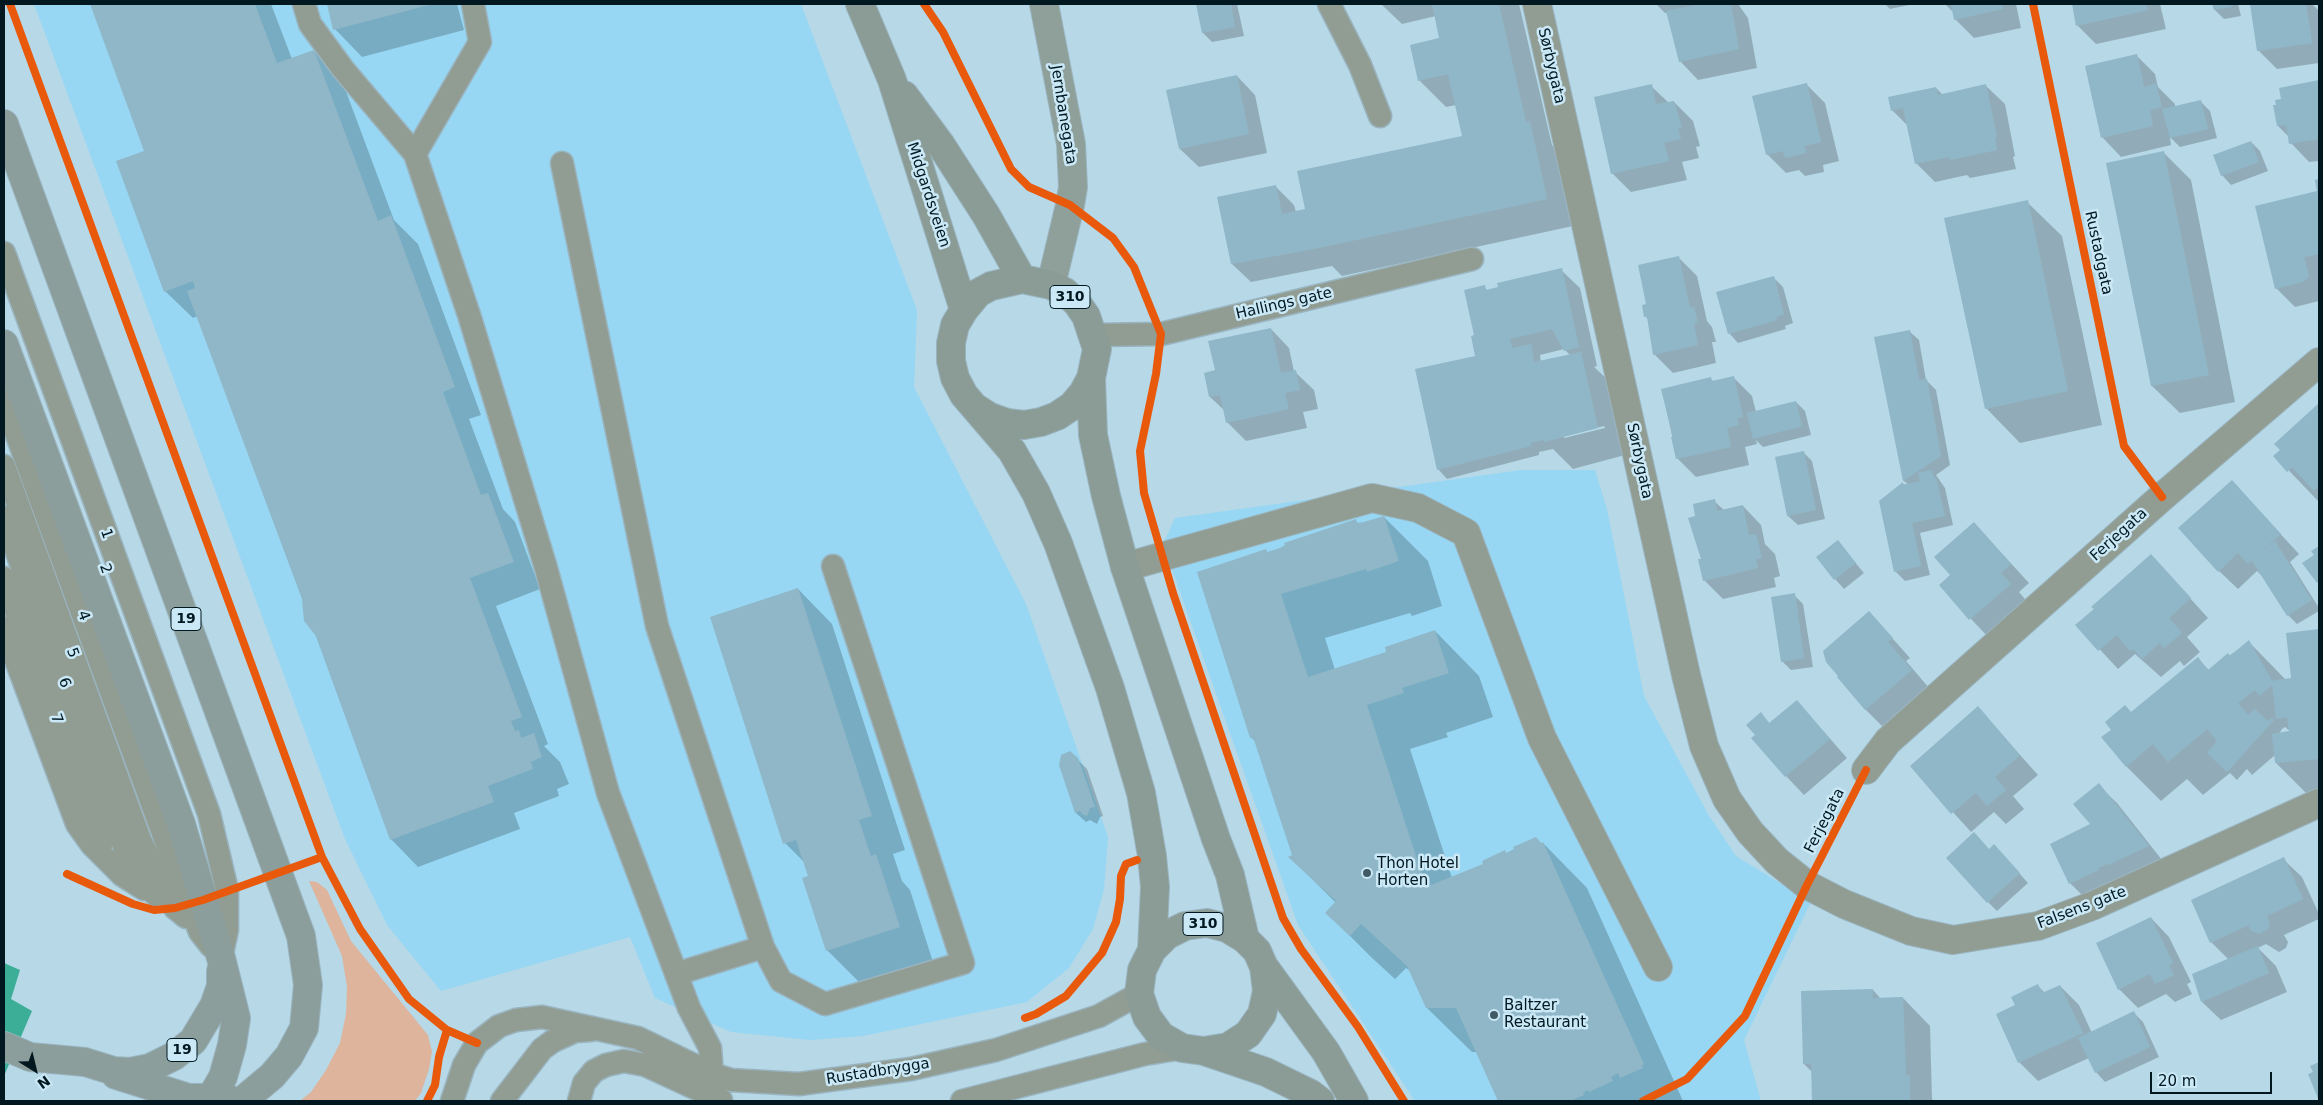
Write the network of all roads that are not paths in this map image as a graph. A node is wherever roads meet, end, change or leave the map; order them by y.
1 (304, 4) edge
2 (473, 4) edge
3 (860, 4) edge
4 (1044, 4) edge
5 (1329, 4) edge
6 (1537, 4) edge
7 (892, 80) junction
8 (1380, 116) dead end
9 (4, 124) edge
10 (415, 154) junction
11 (562, 163) dead end
12 (4, 253) edge
13 (1472, 260) dead end
14 (1022, 279) junction
15 (1051, 285) junction
16 (4, 291) edge
17 (964, 310) junction
18 (1094, 334) junction
19 (4, 344) edge
20 (2319, 362) edge
21 (1092, 378) junction
22 (4, 400) edge
23 (976, 408) junction
24 (4, 466) edge
25 (4, 517) edge
26 (833, 566) dead end
27 (1125, 566) junction
28 (4, 578) edge
29 (6, 634) edge
30 (1866, 770) dead end
31 (2319, 803) edge
32 (203, 817) junction
33 (124, 850) junction
34 (1808, 885) joint
35 (200, 932) junction
36 (1245, 939) junction
37 (763, 947) junction
38 (1152, 950) junction
39 (221, 958) junction
40 (1264, 967) junction
41 (1658, 967) dead end
42 (676, 974) junction
43 (1140, 994) junction
44 (614, 1032) junction
45 (4, 1046) edge
46 (1193, 1049) junction
47 (85, 1062) junction
48 (272, 1076) junction
49 (712, 1093) edge
50 (210, 1100) edge
51 (242, 1101) edge
52 (452, 1101) edge
53 (502, 1101) edge
54 (579, 1101) edge
55 (962, 1101) edge
56 (1320, 1101) edge
57 (1354, 1101) edge

1 - 10 lane
2 - 10 lane
3 - 7 main road, Midgardsveien
4 - 15 main road, Jernbanegata
5 - 8 lane
6 - 34 street, Sørbygata
7 - 14 main road, Midgardsveien
7 - 17 main road, Midgardsveien
9 - 48 highway, 19
10 - 42 lane
11 - 37 lane
12 - 32 lane, 1
13 - 18 lane, Hallings gate
14 - 15 main road, 310
14 - 17 main road, 310
15 - 18 main road, 310
16 - 32 lane, 2
17 - 23 main road, 310
18 - 21 main road, 310
19 - 39 highway, 19
20 - 30 street, Ferjegata
21 - 23 main road, 310
21 - 27 main road, 310
22 - 35 lane, 4
23 - 38 main road, 310
24 - 33 lane, 5
25 - 33 lane, 6
26 - 37 lane
27 - 36 main road, 310
27 - 41 street
28 - 33 lane, 7
29 - 33 lane
31 - 34 street, Falsens gate
32 - 39 lane
33 - 35 lane
35 - 39 lane
36 - 38 main road, 310
36 - 40 main road, 310
37 - 42 lane
38 - 43 main road, 310
39 - 47 highway, 19
39 - 50 highway, 19
40 - 46 main road, 310
40 - 57 main road, 310
42 - 49 lane
43 - 46 main road, 310
43 - 49 lane, Rustadbrygga
44 - 49 lane, Rustadbrygga
44 - 52 lane, Rustadbrygga
44 - 53 lane, Rustadbrygga
45 - 47 highway, 19
46 - 55 lane
46 - 56 main road, 310
47 - 50 highway, 19
48 - 50 highway, 19
48 - 51 highway, 19
49 - 54 lane, Rustadbrygga

